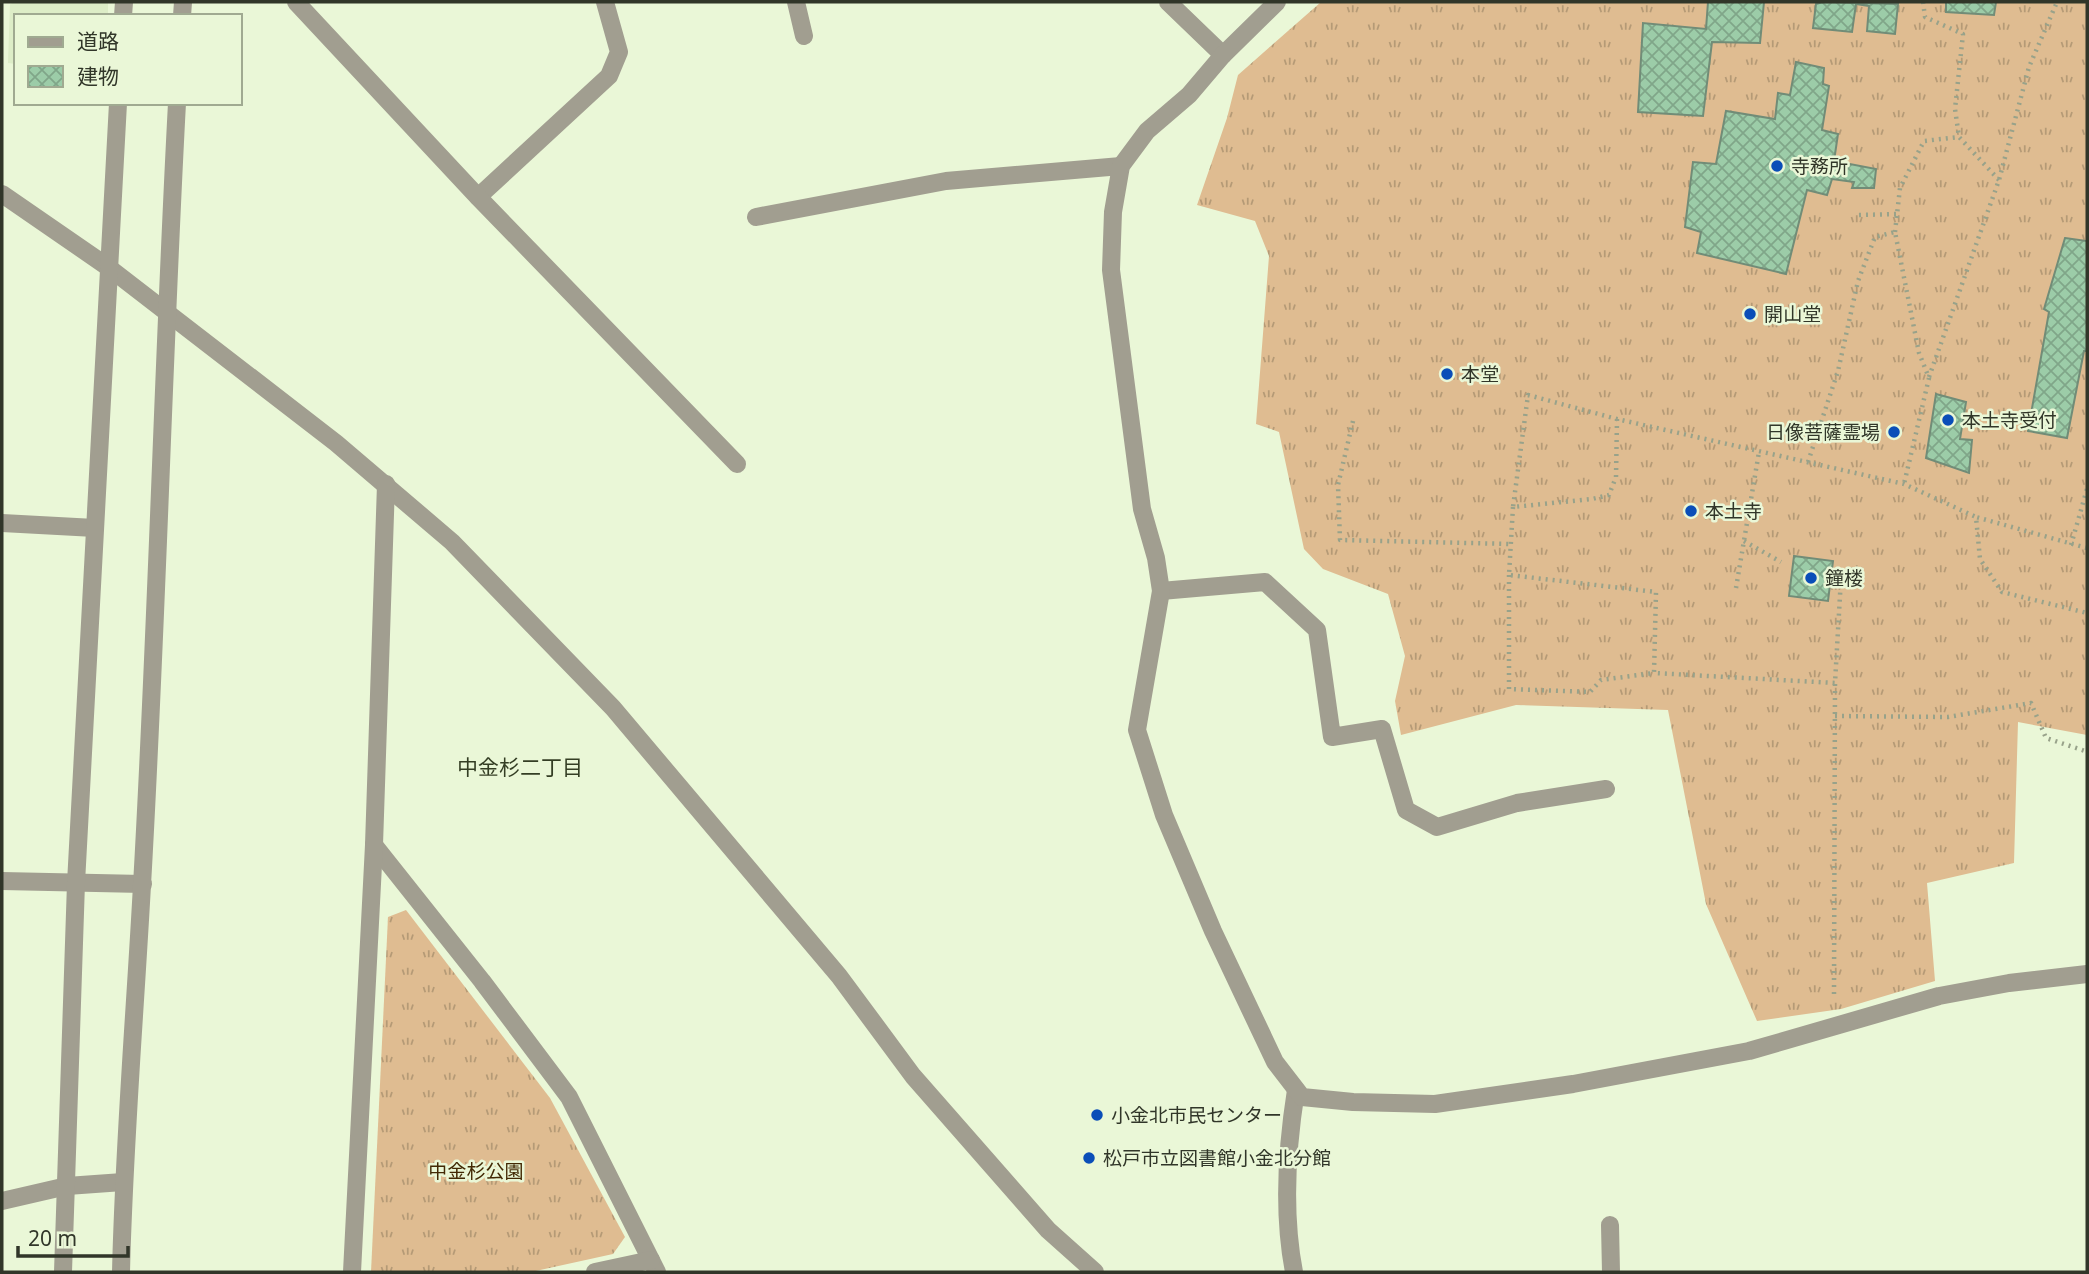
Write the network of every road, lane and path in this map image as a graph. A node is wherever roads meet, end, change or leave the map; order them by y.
1 (296, 2) edge
2 (605, 2) edge
3 (796, 2) edge
4 (1168, 2) edge
5 (1277, 2) edge
6 (1923, 2) edge
7 (2057, 2) edge
8 (804, 36) dead end
9 (1223, 55) junction
10 (118, 105) edge
11 (177, 105) edge
12 (1959, 137) junction
13 (1121, 166) junction
14 (1998, 180) junction
15 (2, 194) edge
16 (478, 197) junction
17 (1897, 214) junction
18 (1859, 215) dead end
19 (756, 217) dead end
20 (1895, 232) junction
21 (108, 267) junction
22 (165, 313) junction
23 (1928, 378) junction
24 (1617, 419) junction
25 (1353, 421) dead end
26 (1759, 452) junction
27 (1808, 462) junction
28 (737, 464) dead end
29 (386, 484) junction
30 (1904, 484) junction
31 (2087, 489) edge
32 (1513, 507) junction
33 (1976, 517) junction
34 (2, 523) edge
35 (95, 528) junction
36 (1744, 541) junction
37 (1511, 544) junction
38 (2071, 545) junction
39 (2087, 548) edge
40 (1781, 562) dead end
41 (1509, 575) junction
42 (1841, 578) dead end
43 (1736, 588) dead end
44 (1161, 591) junction
45 (2087, 613) edge
46 (1654, 673) junction
47 (1835, 684) junction
48 (1835, 716) junction
49 (2085, 751) dead end
50 (1606, 789) dead end
51 (374, 845) junction
52 (2, 881) edge
53 (76, 883) junction
54 (142, 884) junction
55 (2087, 974) edge
56 (1834, 994) dead end
57 (1296, 1090) junction
58 (123, 1182) junction
59 (67, 1186) junction
60 (2, 1201) edge
61 (1610, 1225) dead end
62 (654, 1266) edge
63 (63, 1272) edge
64 (121, 1272) edge
65 (352, 1272) edge
66 (594, 1272) edge
67 (1096, 1272) edge
68 (1294, 1272) edge
69 (1611, 1272) edge

1 - 16 street
2 - 16 street
3 - 8 street
4 - 9 street
5 - 9 street
6 - 12 path
7 - 14 path
9 - 13 street
10 - 21 street
11 - 22 street
12 - 14 path
12 - 17 path
13 - 19 street
13 - 44 street
14 - 23 path
15 - 21 street
16 - 28 street
17 - 18 path
17 - 20 path
20 - 23 path
20 - 27 path
21 - 22 street
21 - 35 street
22 - 29 street
22 - 54 street
23 - 30 path
24 - 26 path
24 - 32 path
24 - 32 path
25 - 37 path
26 - 27 path
26 - 36 path
27 - 30 path
29 - 51 street
29 - 67 street
30 - 33 path
31 - 38 path
32 - 37 path
33 - 38 path
33 - 45 path
34 - 35 street
35 - 53 street
36 - 40 path
36 - 43 path
37 - 41 path
38 - 39 path
41 - 46 path
41 - 46 path
42 - 47 path
44 - 50 street
44 - 57 street
46 - 47 path
47 - 48 path
48 - 49 path
48 - 56 path
51 - 62 street
51 - 65 street
52 - 53 street
53 - 54 street
53 - 59 street
54 - 58 street
55 - 57 street
57 - 68 street
58 - 59 street
58 - 64 street
59 - 60 street
59 - 63 street
61 - 69 street
62 - 66 street

